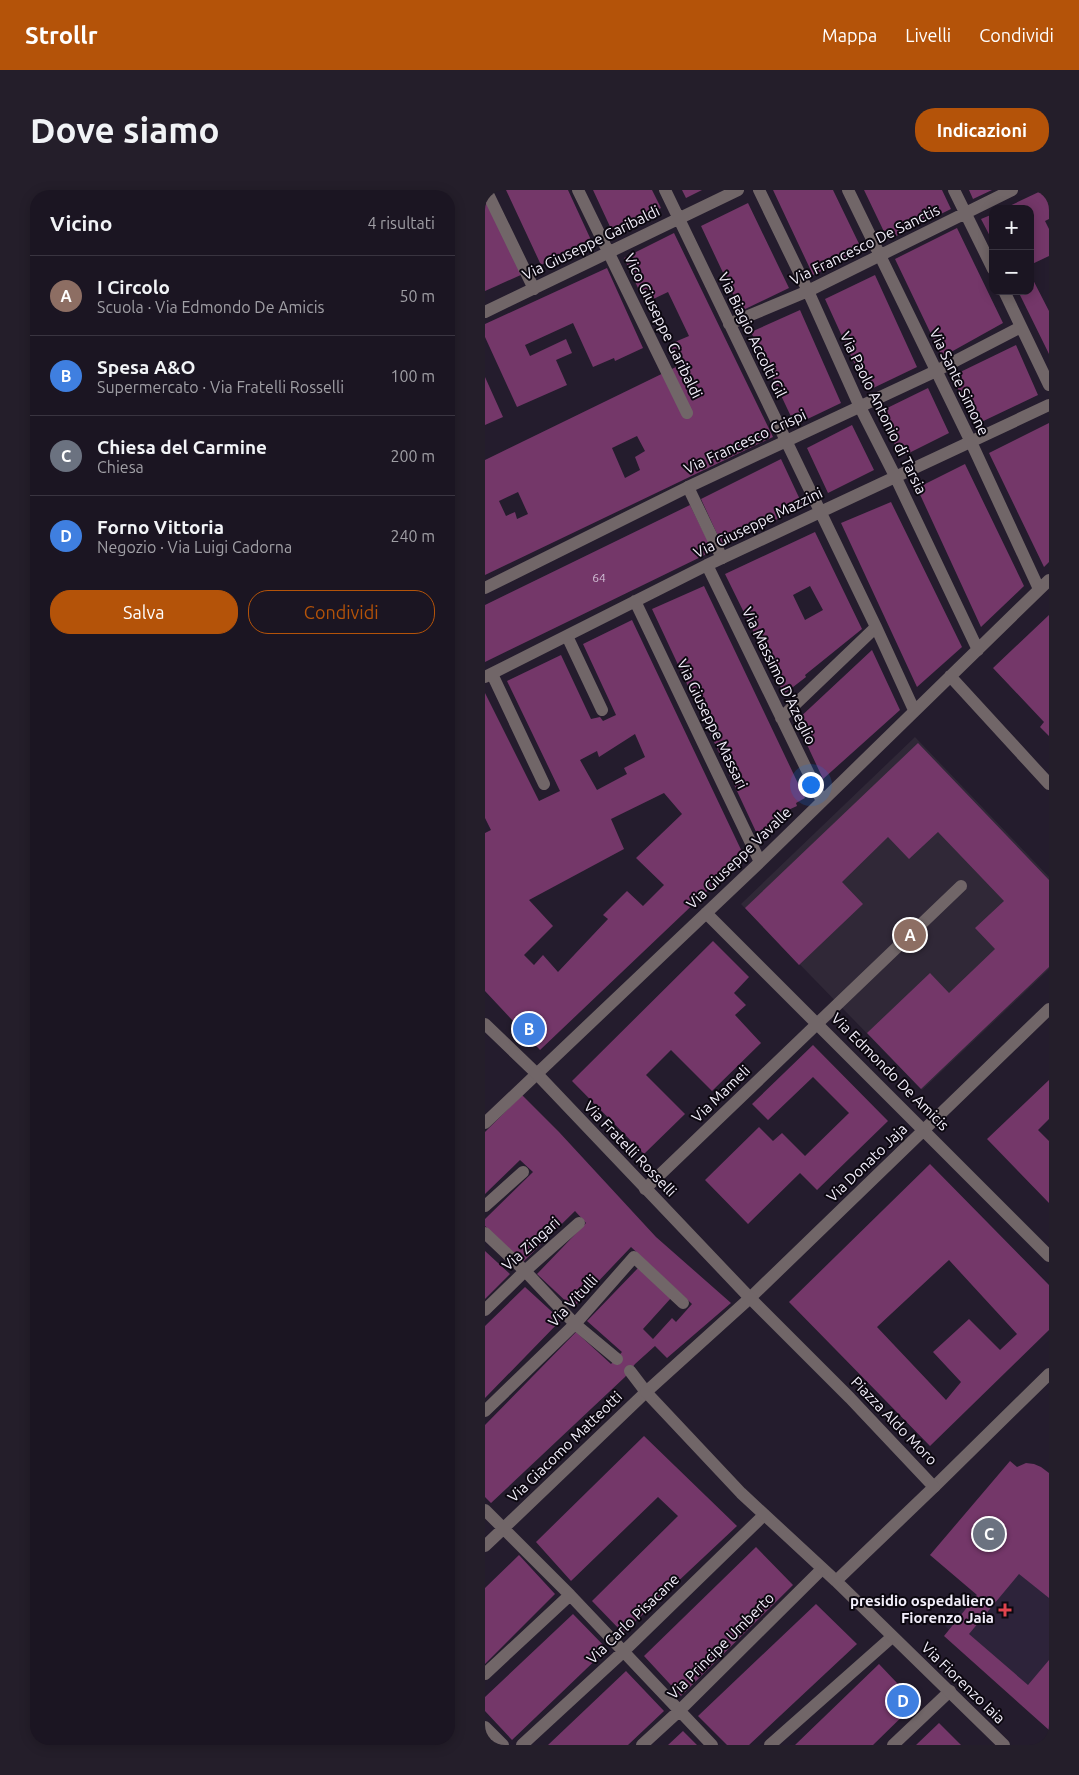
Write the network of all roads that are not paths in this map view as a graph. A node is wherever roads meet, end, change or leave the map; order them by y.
1 (486, 190) edge
2 (579, 190) edge
3 (665, 190) edge
4 (737, 190) edge
5 (759, 190) edge
6 (848, 190) edge
7 (955, 190) edge
8 (1012, 190) edge
9 (966, 213) junction
10 (679, 219) junction
11 (609, 253) junction
12 (880, 256) junction
13 (989, 261) edge
14 (534, 289) junction
15 (808, 292) junction
16 (1005, 295) edge
17 (485, 312) edge
18 (729, 324) junction
19 (1021, 327) junction
20 (936, 371) junction
21 (1049, 385) edge
22 (1049, 405) edge
23 (860, 407) junction
24 (687, 413) dead end
25 (785, 440) junction
26 (971, 442) junction
27 (895, 476) junction
28 (688, 487) junction
29 (820, 511) junction
30 (722, 558) junction
31 (707, 565) junction
32 (1049, 580) edge
33 (485, 588) edge
34 (1039, 589) junction
35 (635, 601) junction
36 (876, 627) junction
37 (567, 636) junction
38 (978, 650) junction
39 (489, 676) edge
40 (950, 676) junction
41 (602, 710) dead end
42 (914, 710) junction
43 (781, 718) junction
44 (1049, 783) edge
45 (544, 784) dead end
46 (822, 801) junction
47 (760, 862) junction
48 (961, 886) dead end
49 (706, 913) junction
50 (1049, 1009) edge
51 (818, 1023) junction
52 (485, 1024) edge
53 (537, 1074) junction
54 (485, 1123) edge
55 (924, 1130) junction
56 (523, 1172) dead end
57 (645, 1189) junction
58 (485, 1206) edge
59 (579, 1223) dead end
60 (485, 1233) edge
61 (1049, 1256) edge
62 (525, 1271) junction
63 (750, 1298) junction
64 (683, 1303) dead end
65 (485, 1310) edge
66 (575, 1324) junction
67 (617, 1358) dead end
68 (631, 1371) dead end
69 (1049, 1374) edge
70 (646, 1392) junction
71 (485, 1411) edge
72 (934, 1487) junction
73 (485, 1510) edge
74 (764, 1515) junction
75 (503, 1528) junction
76 (485, 1546) edge
77 (822, 1569) junction
78 (836, 1581) junction
79 (570, 1595) junction
80 (892, 1637) junction
81 (624, 1651) junction
82 (485, 1674) edge
83 (950, 1691) junction
84 (679, 1710) junction
85 (485, 1727) edge
86 (503, 1745) edge
87 (522, 1745) edge
88 (642, 1745) edge
89 (712, 1745) edge
90 (770, 1745) edge
91 (893, 1745) edge
92 (1004, 1745) edge

1 - 14 street
2 - 11 street, Vico Giuseppe Garibaldi
3 - 10 street, Via Biagio Accolti Gil
4 - 10 street, Via Giuseppe Garibaldi
5 - 15 street, Via Paolo Antonio di Tarsia
6 - 12 street, Via Sante Simone
7 - 9 street
8 - 9 street, Via Francesco De Sanctis
9 - 12 street, Via Francesco De Sanctis
9 - 13 street
10 - 11 street, Via Giuseppe Garibaldi
10 - 18 street, Via Biagio Accolti Gil
11 - 14 street, Via Giuseppe Garibaldi
11 - 24 street, Vico Giuseppe Garibaldi
12 - 15 street, Via Francesco De Sanctis
12 - 20 street, Via Sante Simone
14 - 17 street, Via Giuseppe Garibaldi
15 - 18 street, Via Francesco De Sanctis
15 - 23 street, Via Paolo Antonio di Tarsia
16 - 19 street
18 - 25 street, Via Biagio Accolti Gil
19 - 20 street, Via Francesco Crispi
19 - 21 street
20 - 23 street, Via Francesco Crispi
20 - 26 street, Via Sante Simone
22 - 26 street, Via Giuseppe Mazzini
23 - 25 street, Via Francesco Crispi
23 - 27 street, Via Paolo Antonio di Tarsia
25 - 28 street, Via Francesco Crispi
25 - 29 street, Via Biagio Accolti Gil
26 - 27 street, Via Giuseppe Mazzini
26 - 34 street, Via Sante Simone
27 - 29 street, Via Giuseppe Mazzini
27 - 38 street, Via Paolo Antonio di Tarsia
28 - 30 street
28 - 33 street, Via Francesco Crispi
29 - 30 street, Via Giuseppe Mazzini
29 - 36 street, Via Biagio Accolti Gil
30 - 31 street, Via Giuseppe Mazzini
31 - 35 street, Via Giuseppe Mazzini
31 - 43 street, Via Massimo D'Azeglio
32 - 34 street, Via Giuseppe Vavalle
34 - 38 street, Via Giuseppe Vavalle
35 - 37 street, Via Giuseppe Mazzini
35 - 47 street, Via Giuseppe Massari
36 - 42 street, Via Biagio Accolti Gil
36 - 43 street
37 - 39 street, Via Giuseppe Mazzini
37 - 41 street
38 - 40 street, Via Giuseppe Vavalle
39 - 45 street
40 - 42 street, Via Giuseppe Vavalle
40 - 44 street
42 - 46 street, Via Giuseppe Vavalle
43 - 46 street, Via Massimo D'Azeglio
46 - 47 street, Via Giuseppe Vavalle
47 - 49 street, Via Giuseppe Vavalle
48 - 51 street, Via Mameli
49 - 51 street, Via Edmondo De Amicis
49 - 53 street, Via Giuseppe Vavalle
50 - 55 street, Via Donato Jaja
51 - 55 street, Via Edmondo De Amicis
51 - 57 street, Via Mameli
52 - 53 street, Via Fratelli Rosselli
53 - 54 street, Via Giuseppe Vavalle
53 - 57 street, Via Fratelli Rosselli
55 - 61 street, Via Edmondo De Amicis
55 - 63 street, Via Donato Jaja
56 - 58 street
57 - 63 street, Via Fratelli Rosselli
59 - 62 street, Via Zingari
60 - 62 street
62 - 65 street, Via Zingari
62 - 66 street
63 - 70 street
63 - 72 street, Piazza Aldo Moro
64 - 66 street, Via Vitulli
66 - 67 street
66 - 71 street, Via Vitulli
68 - 70 street
69 - 72 street
70 - 74 street
70 - 75 street, Via Giacomo Matteotti
72 - 78 street, Piazza Aldo Moro
73 - 75 street
74 - 77 street
74 - 81 street, Via Carlo Pisacane
75 - 76 street, Via Giacomo Matteotti
75 - 79 street
77 - 78 street
77 - 84 street, Via Principe Umberto
78 - 80 street, Via Fiorenzo Iaia
79 - 81 street
79 - 82 street
80 - 83 street, Via Fiorenzo Iaia
80 - 90 street
81 - 84 street
81 - 87 street, Via Carlo Pisacane
83 - 91 street
83 - 92 street, Via Fiorenzo Iaia
84 - 88 street, Via Principe Umberto
84 - 89 street
85 - 86 street

